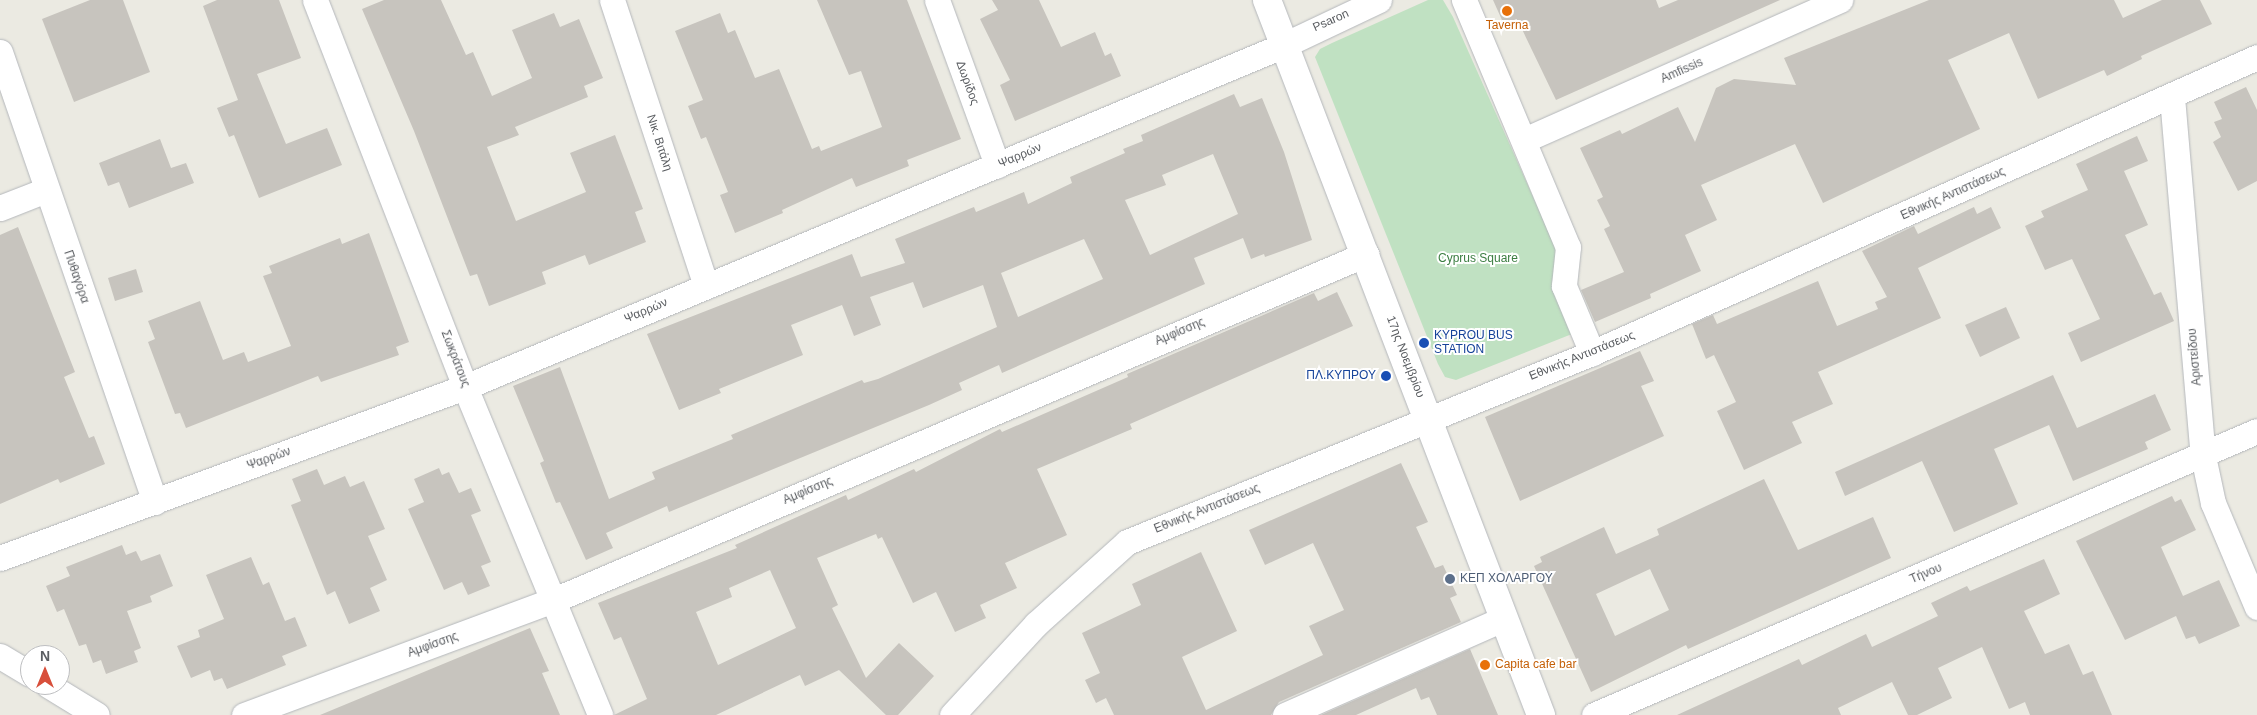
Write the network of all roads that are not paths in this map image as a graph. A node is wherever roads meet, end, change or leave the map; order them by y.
1 (315, 0) edge
2 (612, 0) edge
3 (937, 0) edge
4 (1267, 0) edge
5 (1379, 0) edge
6 (1464, 0) edge
7 (1840, 0) edge
8 (1284, 45) junction
9 (0, 52) edge
10 (2257, 57) edge
11 (2172, 97) junction
12 (1524, 140) junction
13 (998, 165) junction
14 (46, 190) junction
15 (0, 208) edge
16 (1366, 254) junction
17 (706, 286) junction
18 (1592, 353) junction
19 (466, 387) junction
20 (1428, 418) junction
21 (2257, 432) edge
22 (2203, 456) junction
23 (154, 502) junction
24 (0, 558) edge
25 (554, 600) junction
26 (2257, 606) edge
27 (1503, 619) junction
28 (0, 656) edge
29 (20, 668) edge
30 (64, 695) edge
31 (97, 715) edge
32 (244, 715) edge
33 (600, 715) edge
34 (952, 715) edge
35 (1285, 715) edge
36 (1541, 715) edge
37 (1594, 715) edge

1 - 19 street, Σωκράτους
2 - 17 street, Νικ. Βιτάλη
3 - 13 street, Δωρίδος
4 - 8 street, 17ης Νοεμβρίου
5 - 8 street, Psaron
6 - 12 street
7 - 12 street, Amfissis
8 - 13 street, Ψαρρών
8 - 16 street, 17ης Νοεμβρίου
9 - 14 street, Πυθαγόρα
10 - 11 street, Εθνικής Αντιστάσεως
11 - 18 street, Εθνικής Αντιστάσεως
11 - 22 street, Αριστείδου
12 - 18 street
13 - 17 street, Ψαρρών
14 - 15 street
14 - 23 street, Πυθαγόρα
16 - 20 street, 17ης Νοεμβρίου
16 - 25 street, Αμφίσσης
17 - 19 street, Ψαρρών
18 - 20 street, Εθνικής Αντιστάσεως
19 - 23 street, Ψαρρών
19 - 25 street, Σωκράτους
20 - 27 street, 17ης Νοεμβρίου
20 - 34 street, Εθνικής Αντιστάσεως
21 - 22 street, Τήνου
22 - 26 street, Αριστείδου
22 - 37 street, Τήνου
23 - 24 street, Ψαρρών
25 - 32 street, Αμφίσσης
25 - 33 street, Σωκράτους
27 - 35 street
27 - 36 street, 17ης Νοεμβρίου
28 - 29 street
30 - 31 street

